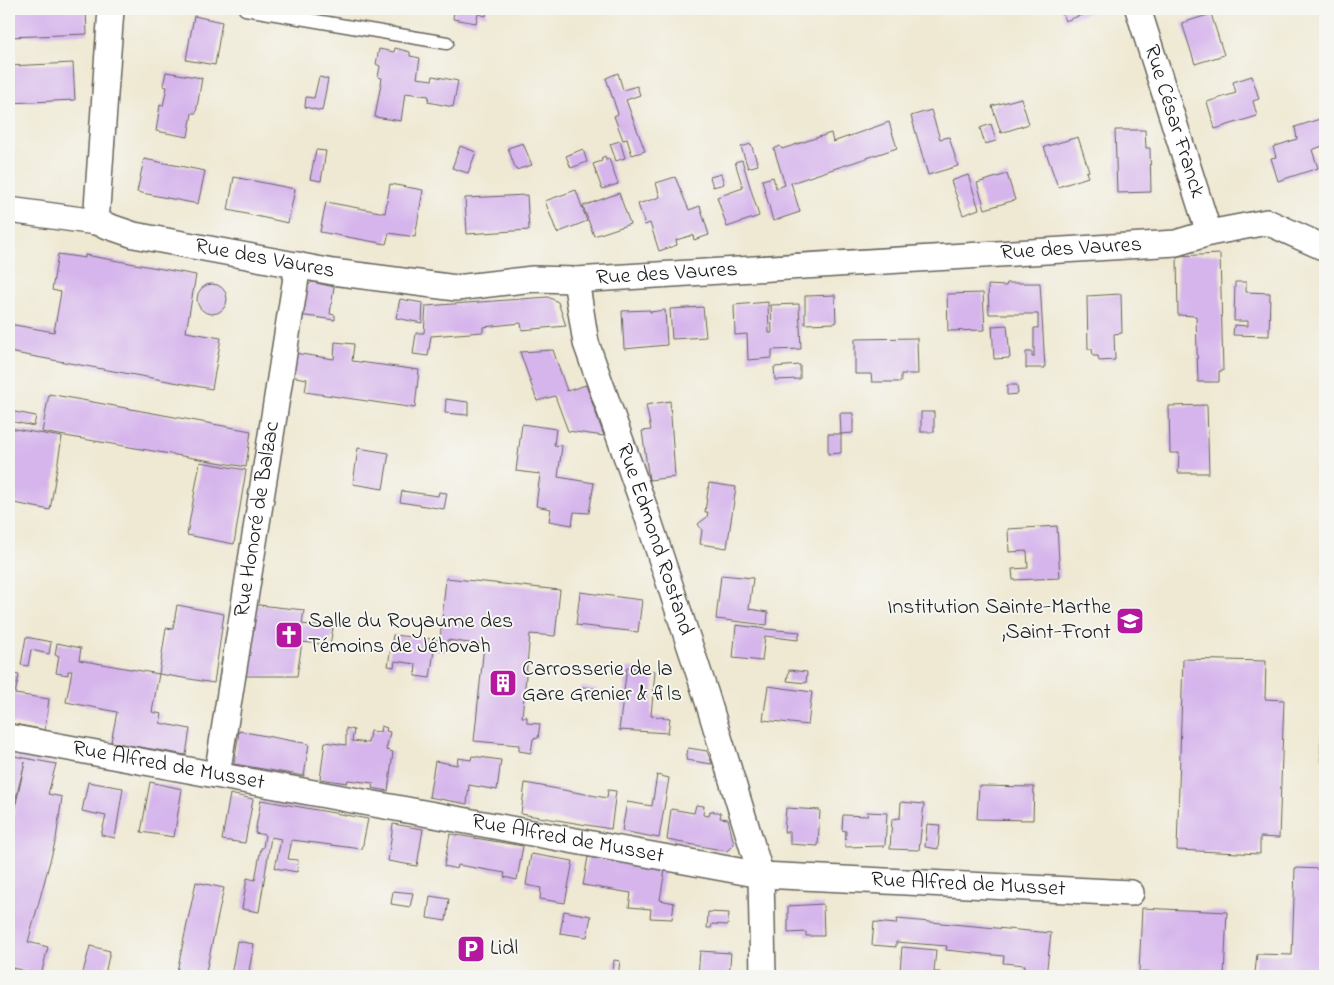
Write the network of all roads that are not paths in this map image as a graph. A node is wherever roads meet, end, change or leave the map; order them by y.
1 (111, 9) edge
2 (245, 9) edge
3 (1138, 9) edge
4 (447, 43) dead end
5 (9, 210) edge
6 (96, 222) junction
7 (1209, 233) junction
8 (1325, 248) edge
9 (298, 265) junction
10 (576, 280) junction
11 (9, 736) edge
12 (217, 774) junction
13 (761, 875) junction
14 (1131, 894) dead end
15 (763, 976) edge

1 - 6 street
2 - 4 lane
3 - 7 street, Rue César Franck
5 - 6 street, Rue des Vaures
6 - 9 street, Rue des Vaures
7 - 8 street, Rue des Vaures
7 - 10 street, Rue des Vaures
9 - 10 street, Rue des Vaures
9 - 12 street, Rue Honoré de Balzac
10 - 13 street, Rue Edmond Rostand
11 - 12 street, Rue Alfred de Musset
12 - 13 street, Rue Alfred de Musset
13 - 14 street, Rue Alfred de Musset
13 - 15 street, Rue Edmond Rostand

